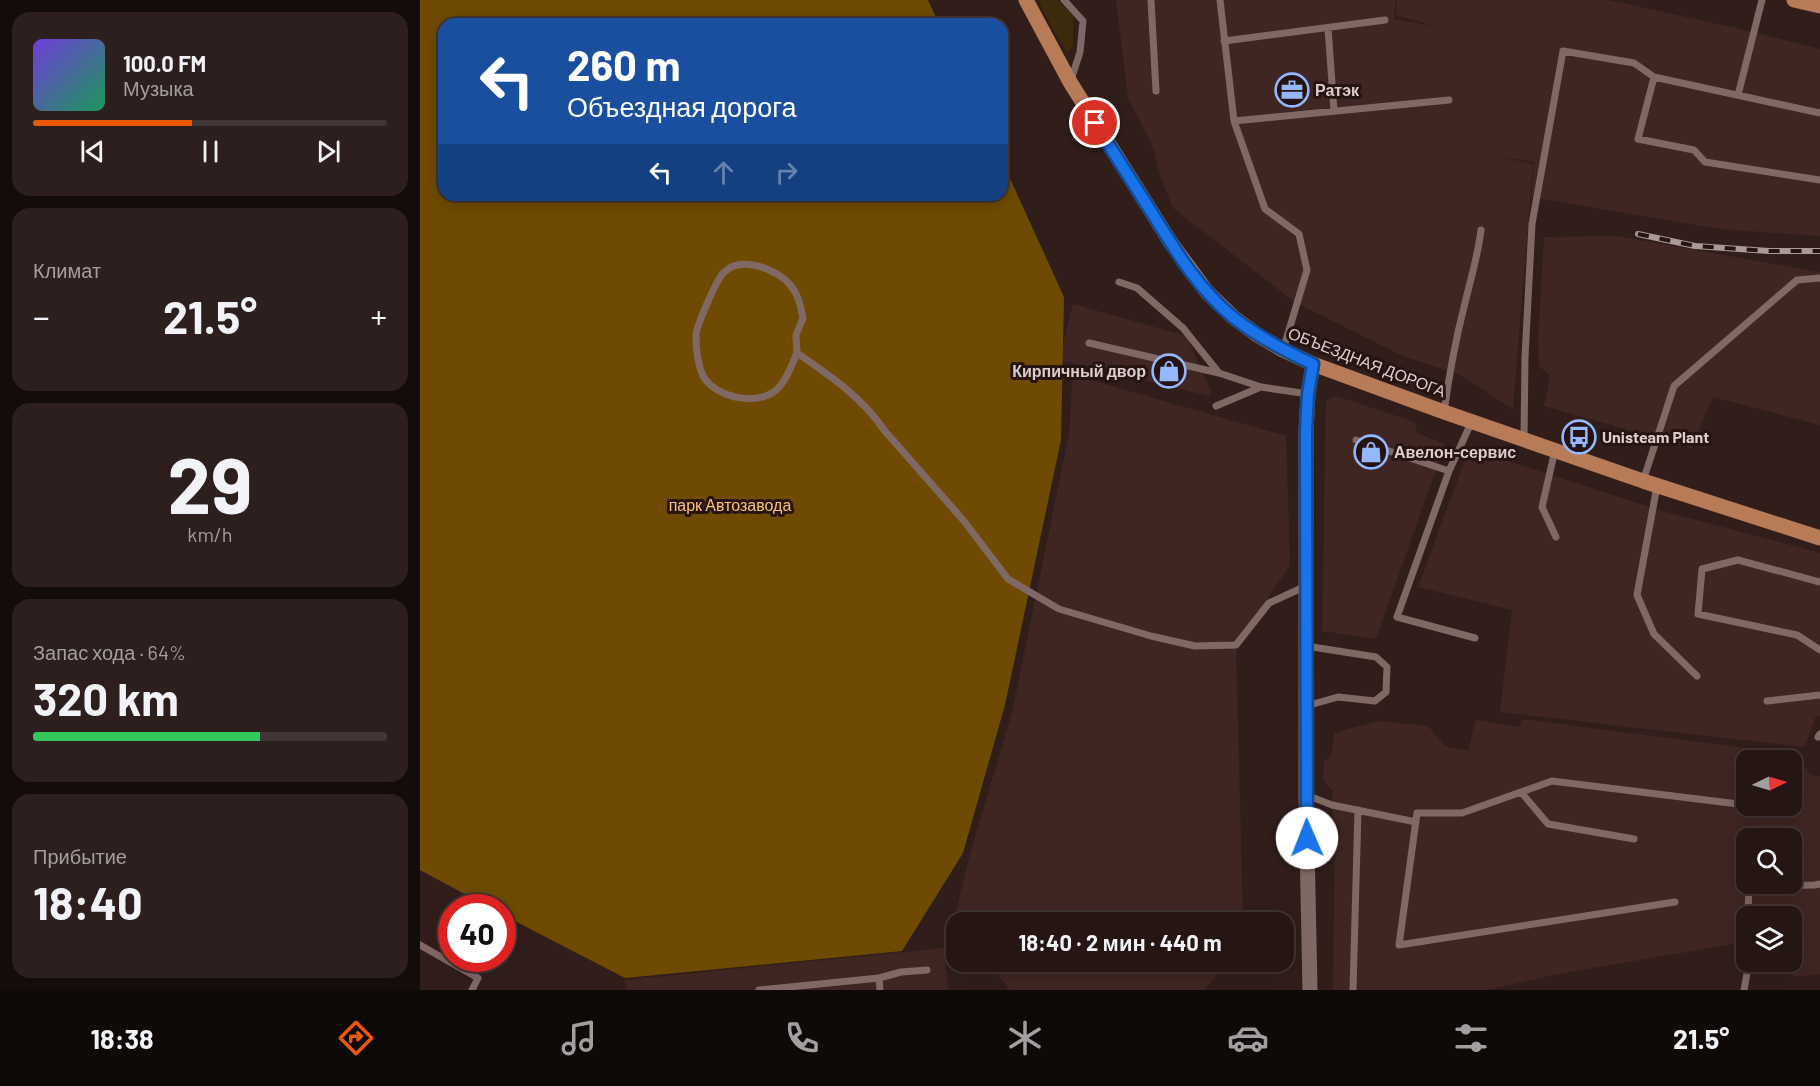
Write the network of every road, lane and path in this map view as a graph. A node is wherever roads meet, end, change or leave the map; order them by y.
1 (1064, 0) edge
2 (1151, 0) edge
3 (1220, 0) edge
4 (1762, 0) edge
5 (1794, 0) edge
6 (1023, 1) edge
7 (1820, 6) edge
8 (1385, 20) dead end
9 (1328, 27) junction
10 (1224, 41) junction
11 (1654, 77) junction
12 (1070, 82) junction
13 (1156, 91) dead end
14 (1738, 95) junction
15 (1449, 100) dead end
16 (1334, 111) junction
17 (1820, 113) edge
18 (1234, 121) junction
19 (1820, 180) edge
20 (1481, 230) dead end
21 (1820, 278) edge
22 (1119, 282) dead end
23 (1089, 343) dead end
24 (1283, 350) junction
25 (797, 353) junction
26 (1313, 364) junction
27 (1220, 373) junction
28 (1261, 387) junction
29 (1308, 394) junction
30 (1216, 406) dead end
31 (1444, 412) junction
32 (1472, 421) junction
33 (1524, 439) junction
34 (1356, 440) dead end
35 (1555, 450) junction
36 (1449, 471) junction
37 (1650, 483) junction
38 (1556, 537) dead end
39 (1820, 538) edge
40 (1820, 582) edge
41 (1306, 586) junction
42 (1475, 638) dead end
43 (1306, 646) junction
44 (1820, 650) edge
45 (1697, 676) dead end
46 (1820, 695) edge
47 (1767, 701) dead end
48 (1306, 706) junction
49 (1521, 792) junction
50 (1306, 795) junction
51 (1736, 804) edge
52 (1358, 810) junction
53 (1416, 822) junction
54 (1634, 839) dead end
55 (1820, 884) edge
56 (1675, 902) dead end
57 (1748, 906) edge
58 (420, 945) edge
59 (927, 970) dead end
60 (1747, 972) edge
61 (879, 978) junction
62 (472, 990) edge
63 (759, 990) edge
64 (880, 990) edge
65 (1310, 990) edge
66 (1353, 990) edge
67 (1744, 990) edge

1 - 12 lane
2 - 13 lane
3 - 10 lane
4 - 14 lane
5 - 7 main road
6 - 12 main road, ОБЪЕЗДНАЯ ДОРОГА
8 - 9 lane
9 - 10 lane
9 - 16 lane
10 - 18 lane
11 - 14 lane
11 - 19 lane
11 - 33 lane
12 - 24 main road, ОБЪЕЗДНАЯ ДОРОГА
14 - 17 lane
15 - 16 lane
16 - 18 lane
18 - 24 lane
20 - 31 lane
21 - 37 lane
22 - 27 lane
23 - 27 lane
24 - 26 main road, ОБЪЕЗДНАЯ ДОРОГА
25 - 25 lane
25 - 41 lane
26 - 29 street
26 - 31 main road, ОБЪЕЗДНАЯ ДОРОГА
27 - 28 lane
28 - 29 lane
28 - 30 lane
29 - 41 street
31 - 32 main road, ОБЪЕЗДНАЯ ДОРОГА
32 - 33 main road, ОБЪЕЗДНАЯ ДОРОГА
32 - 36 lane
33 - 35 main road, ОБЪЕЗДНАЯ ДОРОГА
34 - 36 lane
35 - 37 main road, ОБЪЕЗДНАЯ ДОРОГА
35 - 38 lane
36 - 42 lane
37 - 39 main road, ОБЪЕЗДНАЯ ДОРОГА
37 - 45 lane
40 - 44 lane
41 - 43 street
43 - 48 street
43 - 48 lane
46 - 47 lane
48 - 50 street
49 - 51 lane
49 - 53 lane
49 - 54 lane
50 - 52 lane
50 - 65 street
52 - 53 lane
52 - 66 lane
53 - 56 lane
55 - 57 lane
58 - 62 lane
59 - 61 lane
60 - 67 lane
61 - 63 lane
61 - 64 lane

